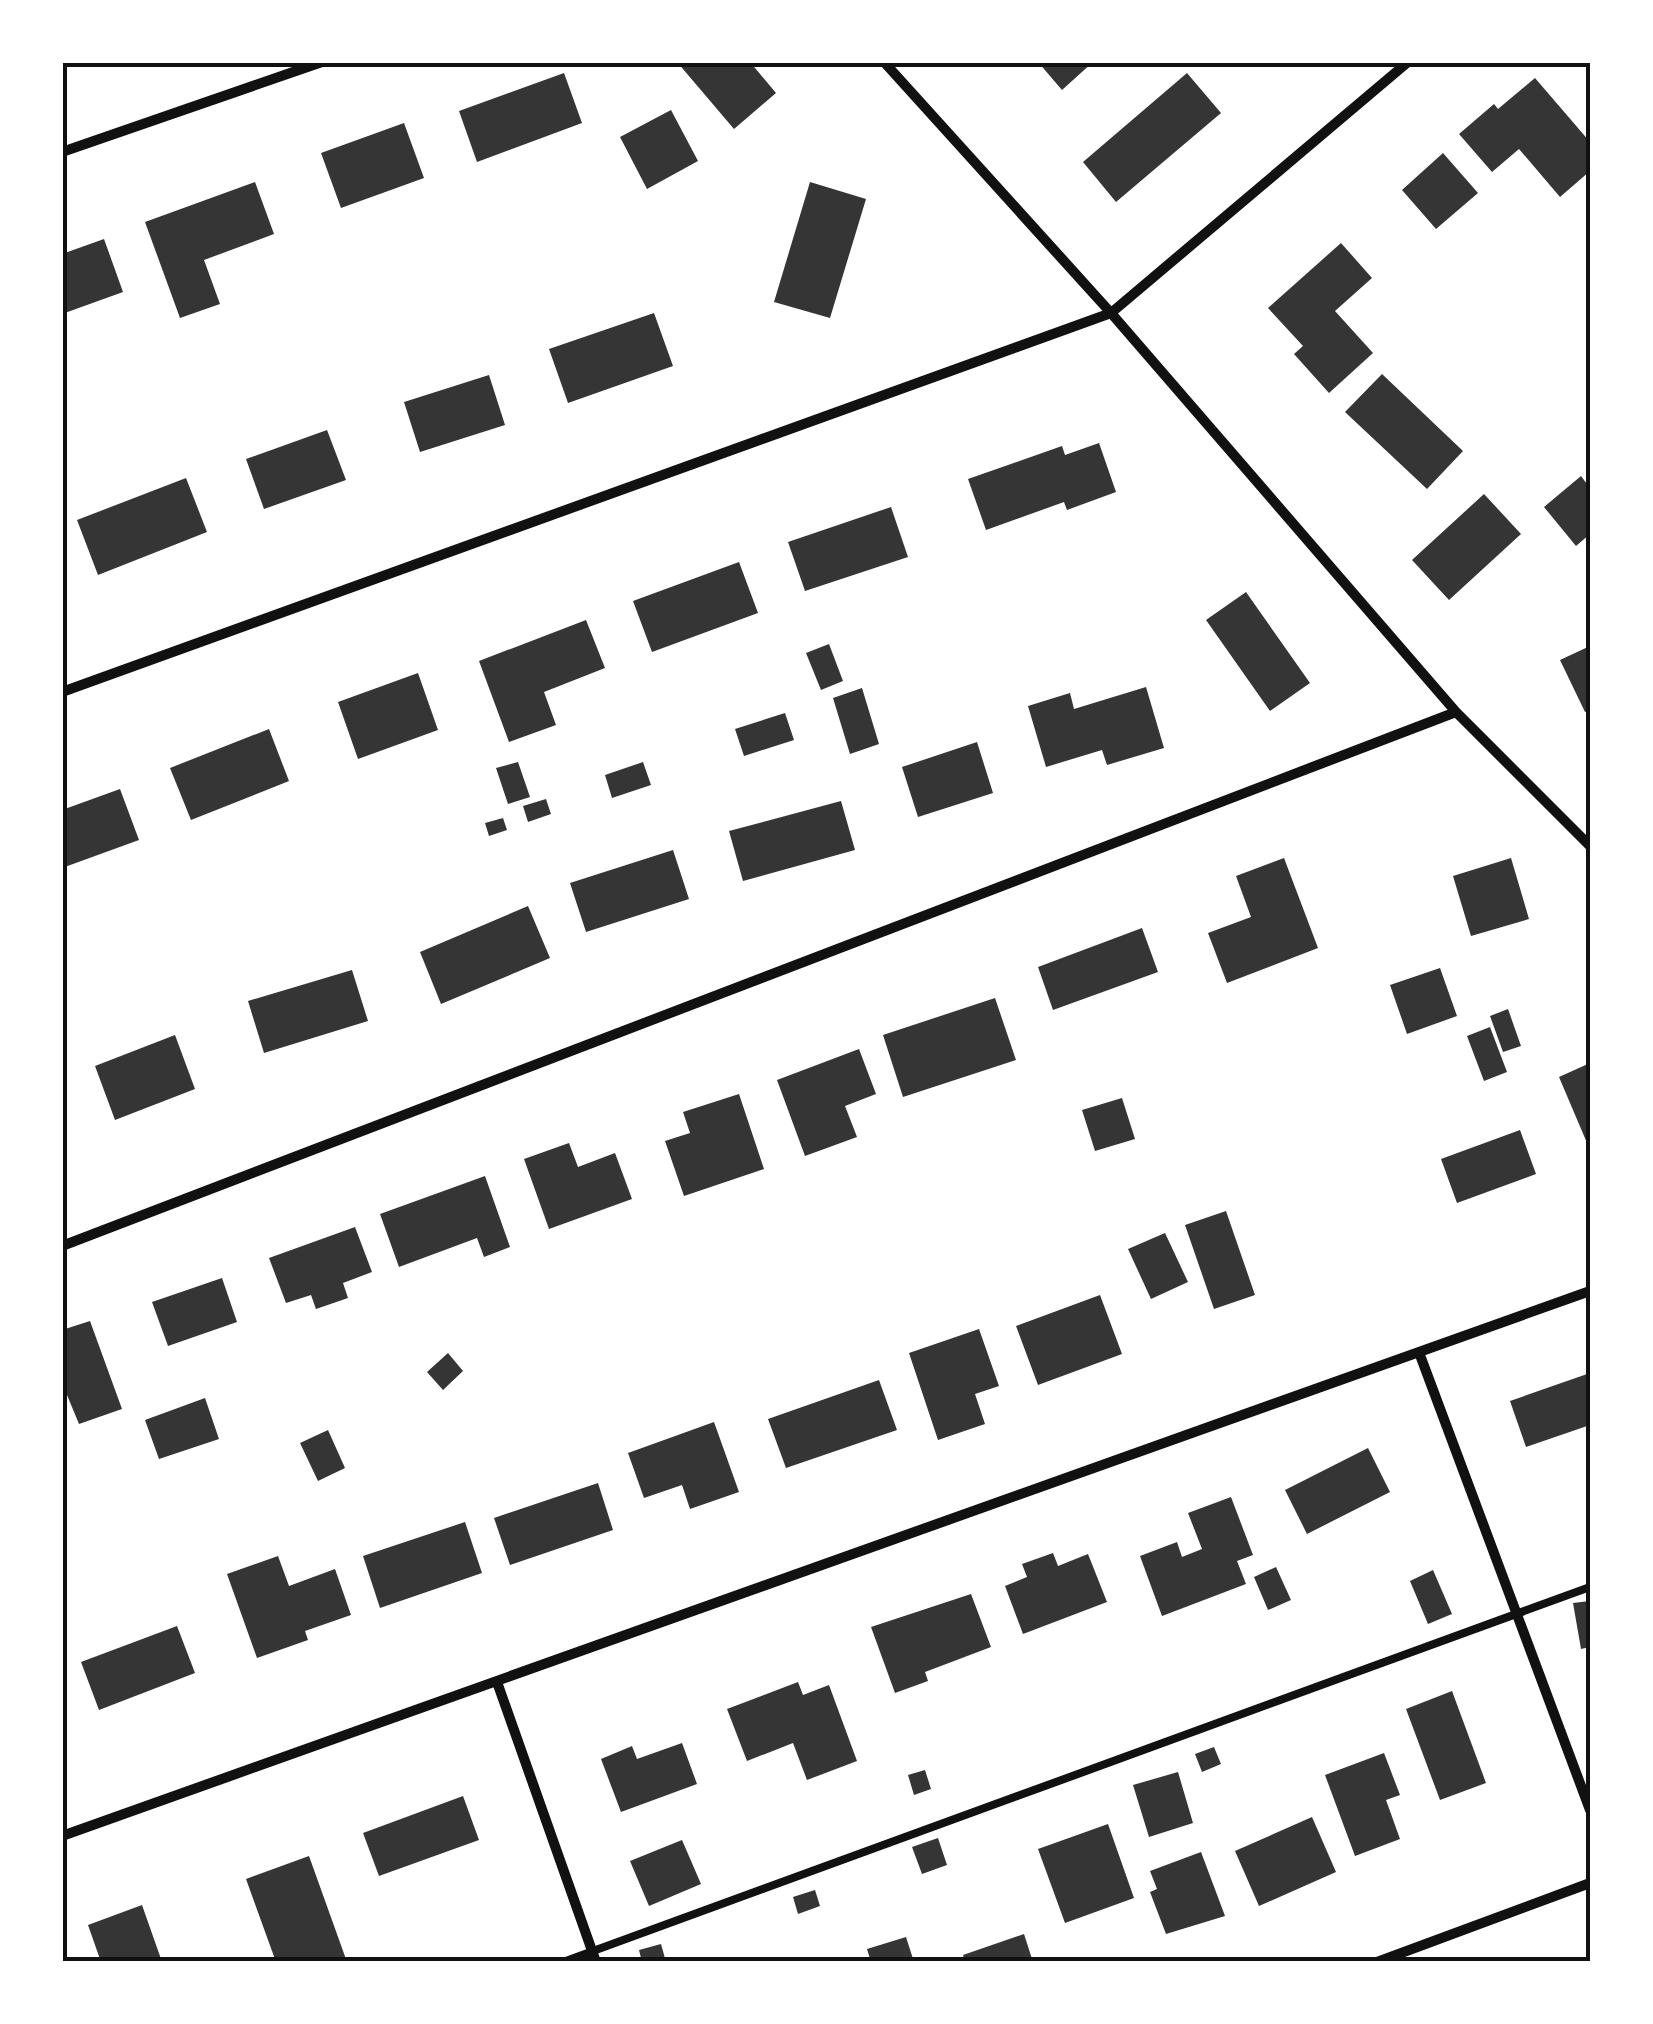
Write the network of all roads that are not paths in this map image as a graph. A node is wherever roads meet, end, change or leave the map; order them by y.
1 (322, 62) edge
2 (884, 62) edge
3 (1408, 62) edge
4 (62, 152) edge
5 (1111, 313) junction
6 (62, 692) edge
7 (1456, 712) junction
8 (1590, 846) edge
9 (62, 1246) edge
10 (1590, 1291) edge
11 (1420, 1355) junction
12 (1590, 1586) edge
13 (1517, 1614) junction
14 (497, 1682) junction
15 (1590, 1810) edge
16 (62, 1836) edge
17 (1590, 1883) edge
18 (594, 1956) edge
19 (563, 1962) edge
20 (1378, 1962) edge

1 - 4 street
2 - 5 street
3 - 5 street
5 - 6 street
5 - 7 street
7 - 8 street
7 - 9 street
10 - 11 street
11 - 13 street
11 - 14 street
12 - 13 lane
13 - 15 street
13 - 18 lane
14 - 16 street
14 - 18 street
17 - 20 street
18 - 19 lane

